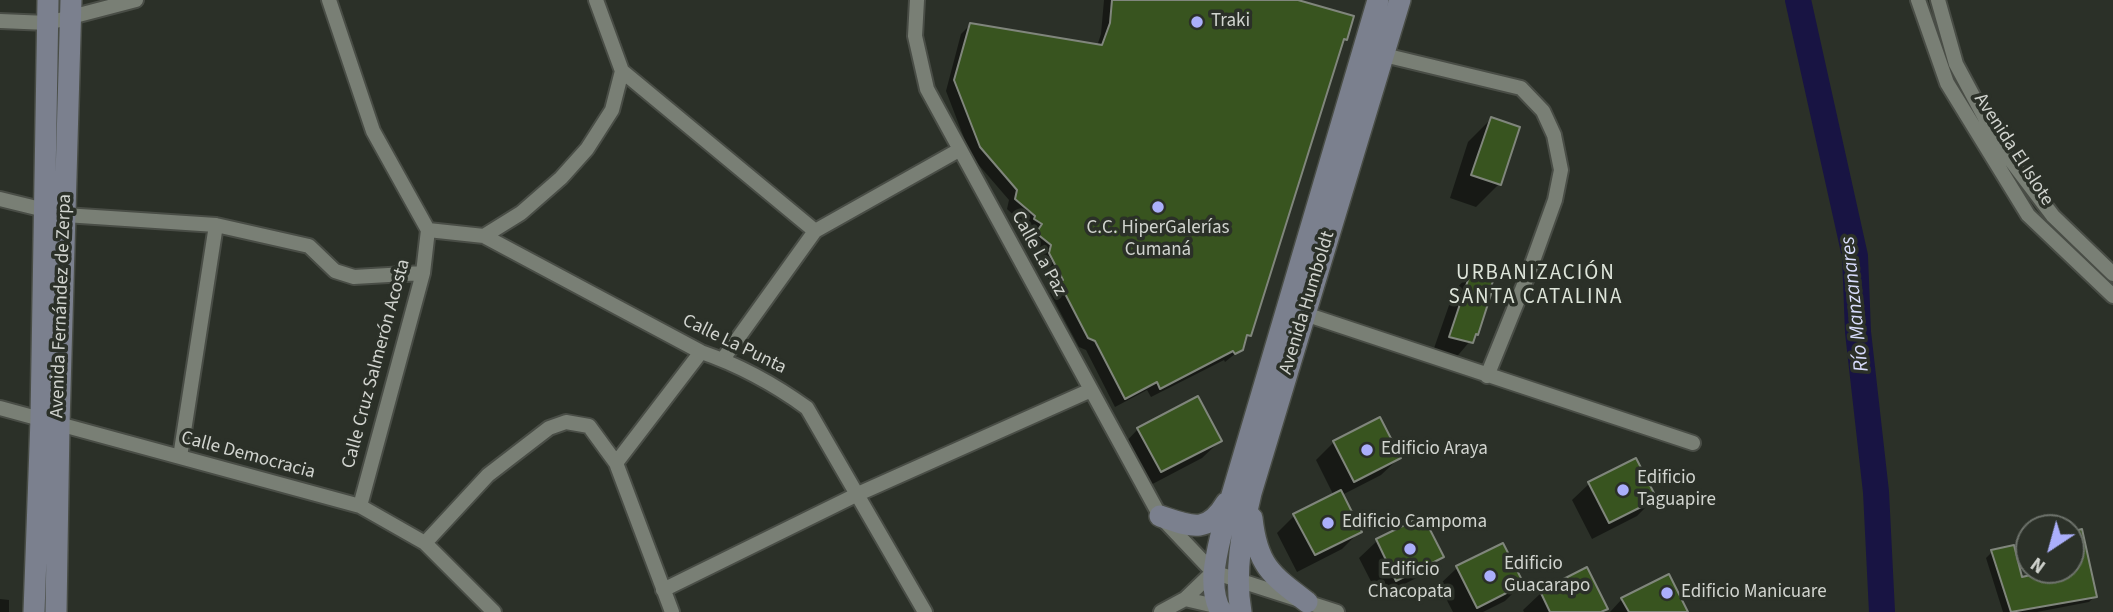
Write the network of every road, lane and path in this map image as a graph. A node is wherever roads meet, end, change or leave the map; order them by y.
1 (48, 0) edge
2 (136, 0) edge
3 (329, 0) edge
4 (596, 0) edge
5 (917, 0) edge
6 (1378, 0) edge
7 (1400, 0) edge
8 (1918, 0) edge
9 (1938, 0) edge
10 (71, 9) edge
11 (0, 21) edge
12 (48, 23) junction
13 (1384, 55) junction
14 (622, 71) junction
15 (959, 150) junction
16 (0, 199) edge
17 (55, 212) junction
18 (216, 225) junction
19 (428, 230) junction
20 (815, 231) junction
21 (484, 236) junction
22 (423, 273) junction
23 (2113, 274) edge
24 (2113, 296) edge
25 (1296, 311) junction
26 (701, 352) junction
27 (723, 359) junction
28 (1487, 376) junction
29 (1091, 390) junction
30 (0, 408) edge
31 (50, 422) junction
32 (1693, 443) dead end
33 (180, 457) junction
34 (616, 463) junction
35 (858, 494) junction
36 (1241, 496) junction
37 (360, 506) junction
38 (1160, 516) junction
39 (425, 543) junction
40 (1213, 572) junction
41 (1239, 581) junction
42 (663, 590) junction
43 (1185, 599) junction
44 (1307, 602) junction
45 (1233, 611) edge
46 (34, 612) edge
47 (56, 612) edge
48 (494, 612) edge
49 (672, 612) edge
50 (925, 612) edge
51 (1161, 612) edge
52 (1337, 612) edge

1 - 12 main road, Avenida Fernández de Zerpa
2 - 10 street
3 - 19 street
4 - 14 street
5 - 15 street, Calle La Paz
6 - 25 main road, Avenida Humboldt
7 - 13 main road, Avenida Humboldt
8 - 24 street, Avenida El Islote
9 - 23 street, Avenida El Islote
10 - 12 street
10 - 17 main road, Avenida Fernández de Zerpa
11 - 12 street
12 - 17 main road, Avenida Fernández de Zerpa
13 - 25 main road, Avenida Humboldt
13 - 28 street
14 - 20 street
14 - 21 street
15 - 20 street
15 - 29 street, Calle La Paz
16 - 17 street
17 - 18 street
17 - 31 main road, Avenida Fernández de Zerpa
18 - 22 street
18 - 33 street
19 - 21 street, Calle La Punta
19 - 22 street, Calle Cruz Salmerón Acosta
20 - 27 street
21 - 26 street, Calle La Punta
22 - 37 street, Calle Cruz Salmerón Acosta
25 - 28 street
25 - 36 main road, Avenida Humboldt
26 - 27 street, Calle La Punta
26 - 34 street
27 - 35 street, Calle La Punta
28 - 32 street
29 - 35 street
29 - 38 street, Calle La Paz
30 - 31 street, Calle Democracia
31 - 33 street, Calle Democracia
31 - 46 main road, Avenida Fernández de Zerpa
31 - 47 main road, Avenida Fernández de Zerpa
33 - 37 street, Calle Democracia
34 - 39 street
34 - 42 street
35 - 42 street
35 - 50 street, Calle La Punta
36 - 38 main road
36 - 40 main road, Avenida Humboldt
36 - 41 main road, Avenida Humboldt
36 - 44 main road
37 - 39 street, Calle Democracia
38 - 40 street, Calle La Paz
39 - 48 street, Calle Democracia
40 - 41 street
40 - 43 street
40 - 45 main road, Avenida Humboldt
41 - 44 street
41 - 45 main road, Avenida Humboldt
42 - 49 street
43 - 45 street
43 - 51 street
44 - 52 street

